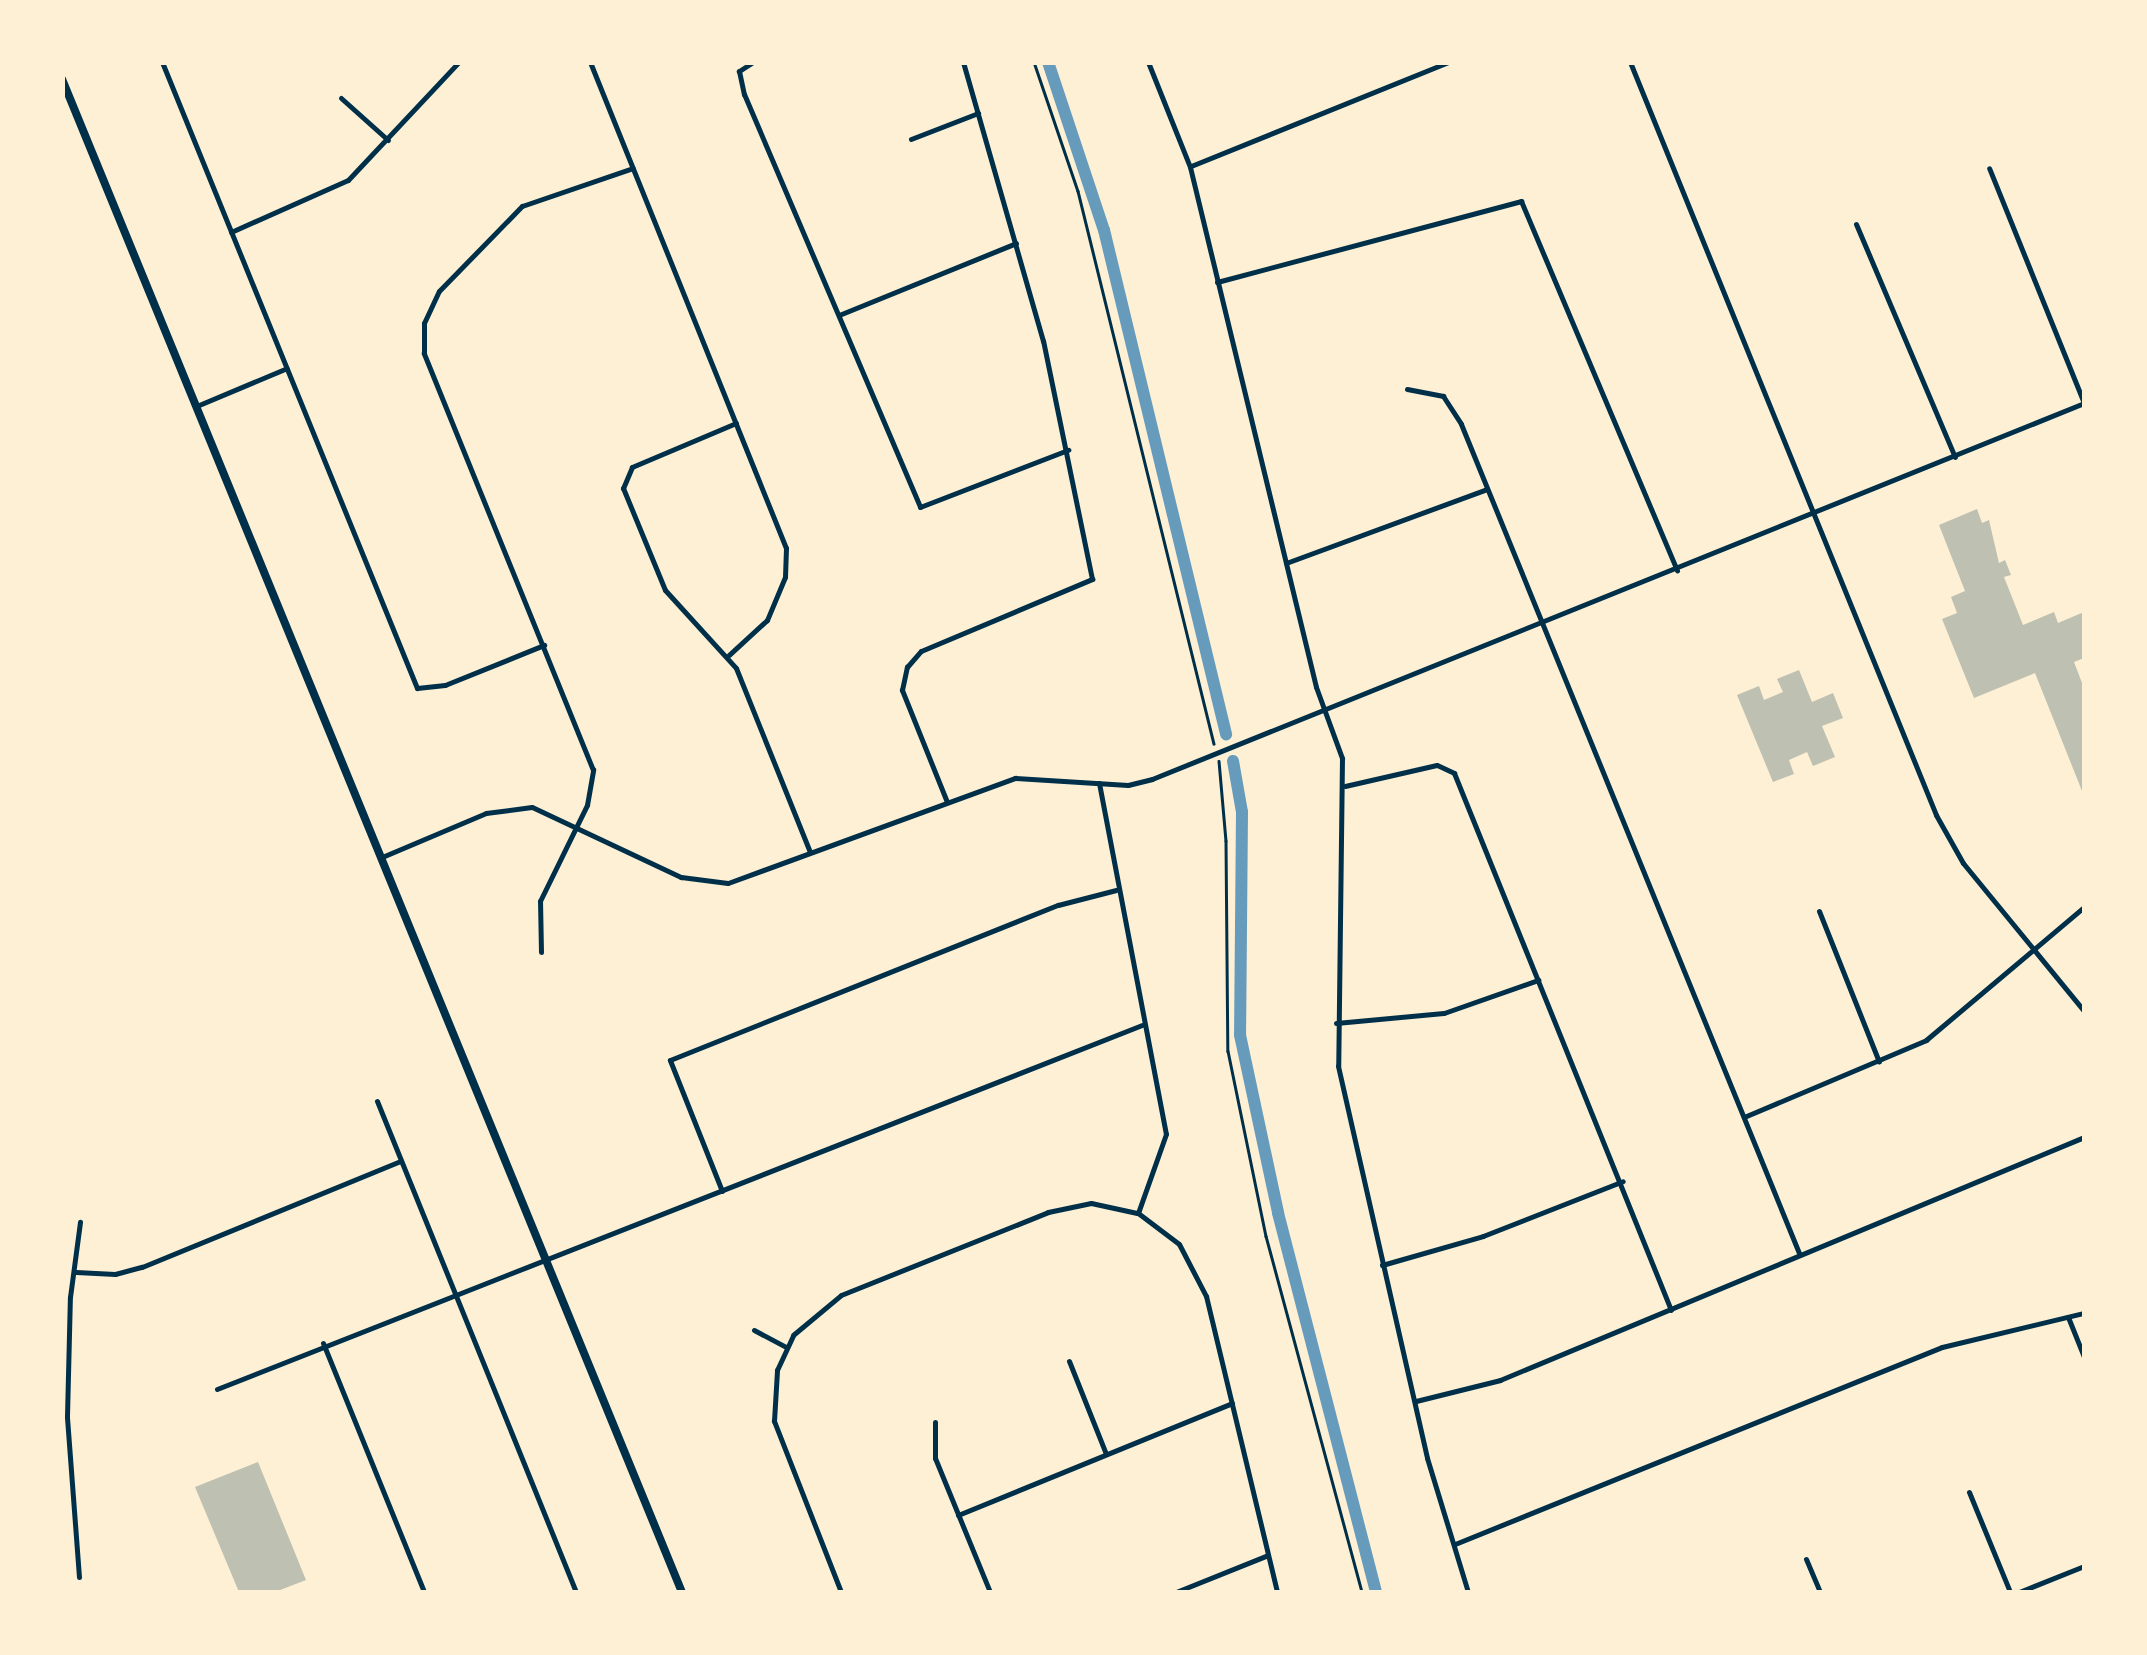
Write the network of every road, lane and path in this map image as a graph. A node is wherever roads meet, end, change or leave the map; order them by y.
1 (162, 62) edge
2 (459, 62) edge
3 (590, 62) edge
4 (753, 62) edge
5 (962, 62) edge
6 (1034, 62) edge
7 (1148, 62) edge
8 (1448, 62) edge
9 (1630, 62) edge
10 (62, 79) edge
11 (341, 98) dead end
12 (978, 113) junction
13 (910, 139) dead end
14 (388, 140) junction
15 (1190, 167) junction
16 (633, 168) junction
17 (1989, 168) dead end
18 (1856, 224) dead end
19 (231, 232) junction
20 (1016, 243) junction
21 (1217, 282) junction
22 (840, 315) junction
23 (287, 368) junction
24 (1408, 389) dead end
25 (2084, 403) edge
26 (199, 404) junction
27 (736, 423) junction
28 (1068, 450) junction
29 (1955, 457) junction
30 (1487, 489) junction
31 (1814, 516) junction
32 (1286, 564) junction
33 (1677, 570) junction
34 (1543, 623) junction
35 (544, 645) junction
36 (729, 655) junction
37 (1324, 710) junction
38 (1214, 742) dead end
39 (1219, 764) dead end
40 (1100, 783) junction
41 (1344, 786) junction
42 (946, 802) junction
43 (577, 825) junction
44 (810, 852) junction
45 (382, 857) junction
46 (1116, 890) junction
47 (2084, 908) edge
48 (1819, 912) dead end
49 (2034, 949) junction
50 (542, 952) dead end
51 (1538, 980) junction
52 (2084, 1010) edge
53 (1336, 1024) junction
54 (1142, 1026) junction
55 (1879, 1062) junction
56 (377, 1101) dead end
57 (1744, 1117) junction
58 (2084, 1137) edge
59 (401, 1162) junction
60 (1622, 1181) junction
61 (722, 1191) junction
62 (1138, 1213) junction
63 (80, 1222) dead end
64 (1800, 1253) junction
65 (546, 1259) junction
66 (1382, 1265) junction
67 (75, 1272) junction
68 (456, 1294) junction
69 (1671, 1310) junction
70 (2084, 1313) edge
71 (2068, 1317) junction
72 (754, 1330) dead end
73 (323, 1343) junction
74 (786, 1347) junction
75 (2084, 1358) edge
76 (1068, 1361) dead end
77 (216, 1389) dead end
78 (1416, 1401) junction
79 (1232, 1403) junction
80 (935, 1422) dead end
81 (1106, 1454) junction
82 (1969, 1492) dead end
83 (958, 1515) junction
84 (1454, 1545) junction
85 (1268, 1555) junction
86 (1806, 1559) dead end
87 (2084, 1566) edge
88 (79, 1577) dead end
89 (424, 1592) edge
90 (576, 1592) edge
91 (682, 1592) edge
92 (841, 1592) edge
93 (990, 1592) edge
94 (1176, 1592) edge
95 (1277, 1592) edge
96 (1362, 1592) edge
97 (1468, 1592) edge
98 (1820, 1592) edge
99 (2010, 1592) edge
100 (2019, 1592) edge

1 - 19 street
2 - 14 street
3 - 16 street
4 - 22 street
5 - 12 street
6 - 38 path
7 - 15 street
8 - 15 street
9 - 31 street
10 - 26 main road
11 - 14 street
12 - 13 street
12 - 20 street
14 - 19 street
15 - 21 street
16 - 27 street
16 - 35 street
17 - 25 street
18 - 29 street
19 - 23 street
20 - 22 street
20 - 28 street
21 - 32 street
21 - 33 street
22 - 28 street
23 - 26 street
23 - 35 street
24 - 30 street
25 - 29 street
26 - 45 main road
27 - 36 street
27 - 36 street
28 - 42 street
29 - 31 street
30 - 32 street
30 - 34 street
31 - 33 street
31 - 49 street
32 - 37 street
33 - 34 street
34 - 37 street
34 - 57 street
35 - 43 street
36 - 44 street
37 - 40 street
37 - 41 street
39 - 96 path
40 - 42 street
40 - 46 street
41 - 51 street
41 - 53 street
42 - 44 street
43 - 44 street
43 - 45 street
43 - 50 street
45 - 65 main road
46 - 54 street
46 - 61 street
47 - 49 street
48 - 55 street
49 - 52 street
49 - 55 street
51 - 53 street
51 - 60 street
53 - 66 street
54 - 61 street
54 - 62 street
55 - 57 street
56 - 59 street
57 - 64 street
58 - 64 street
59 - 67 street
59 - 68 street
60 - 66 street
60 - 69 street
61 - 65 street
62 - 74 street
62 - 79 street
63 - 67 street
64 - 69 street
65 - 68 street
65 - 91 main road
66 - 78 street
67 - 88 street
68 - 73 street
68 - 90 street
69 - 78 street
70 - 71 street
71 - 75 street
71 - 84 street
72 - 74 street
73 - 77 street
73 - 89 street
74 - 92 street
76 - 81 street
78 - 84 street
79 - 81 street
79 - 85 street
80 - 83 street
81 - 83 street
82 - 99 street
83 - 93 street
84 - 97 street
85 - 94 street
85 - 95 street
86 - 98 street
87 - 100 street

